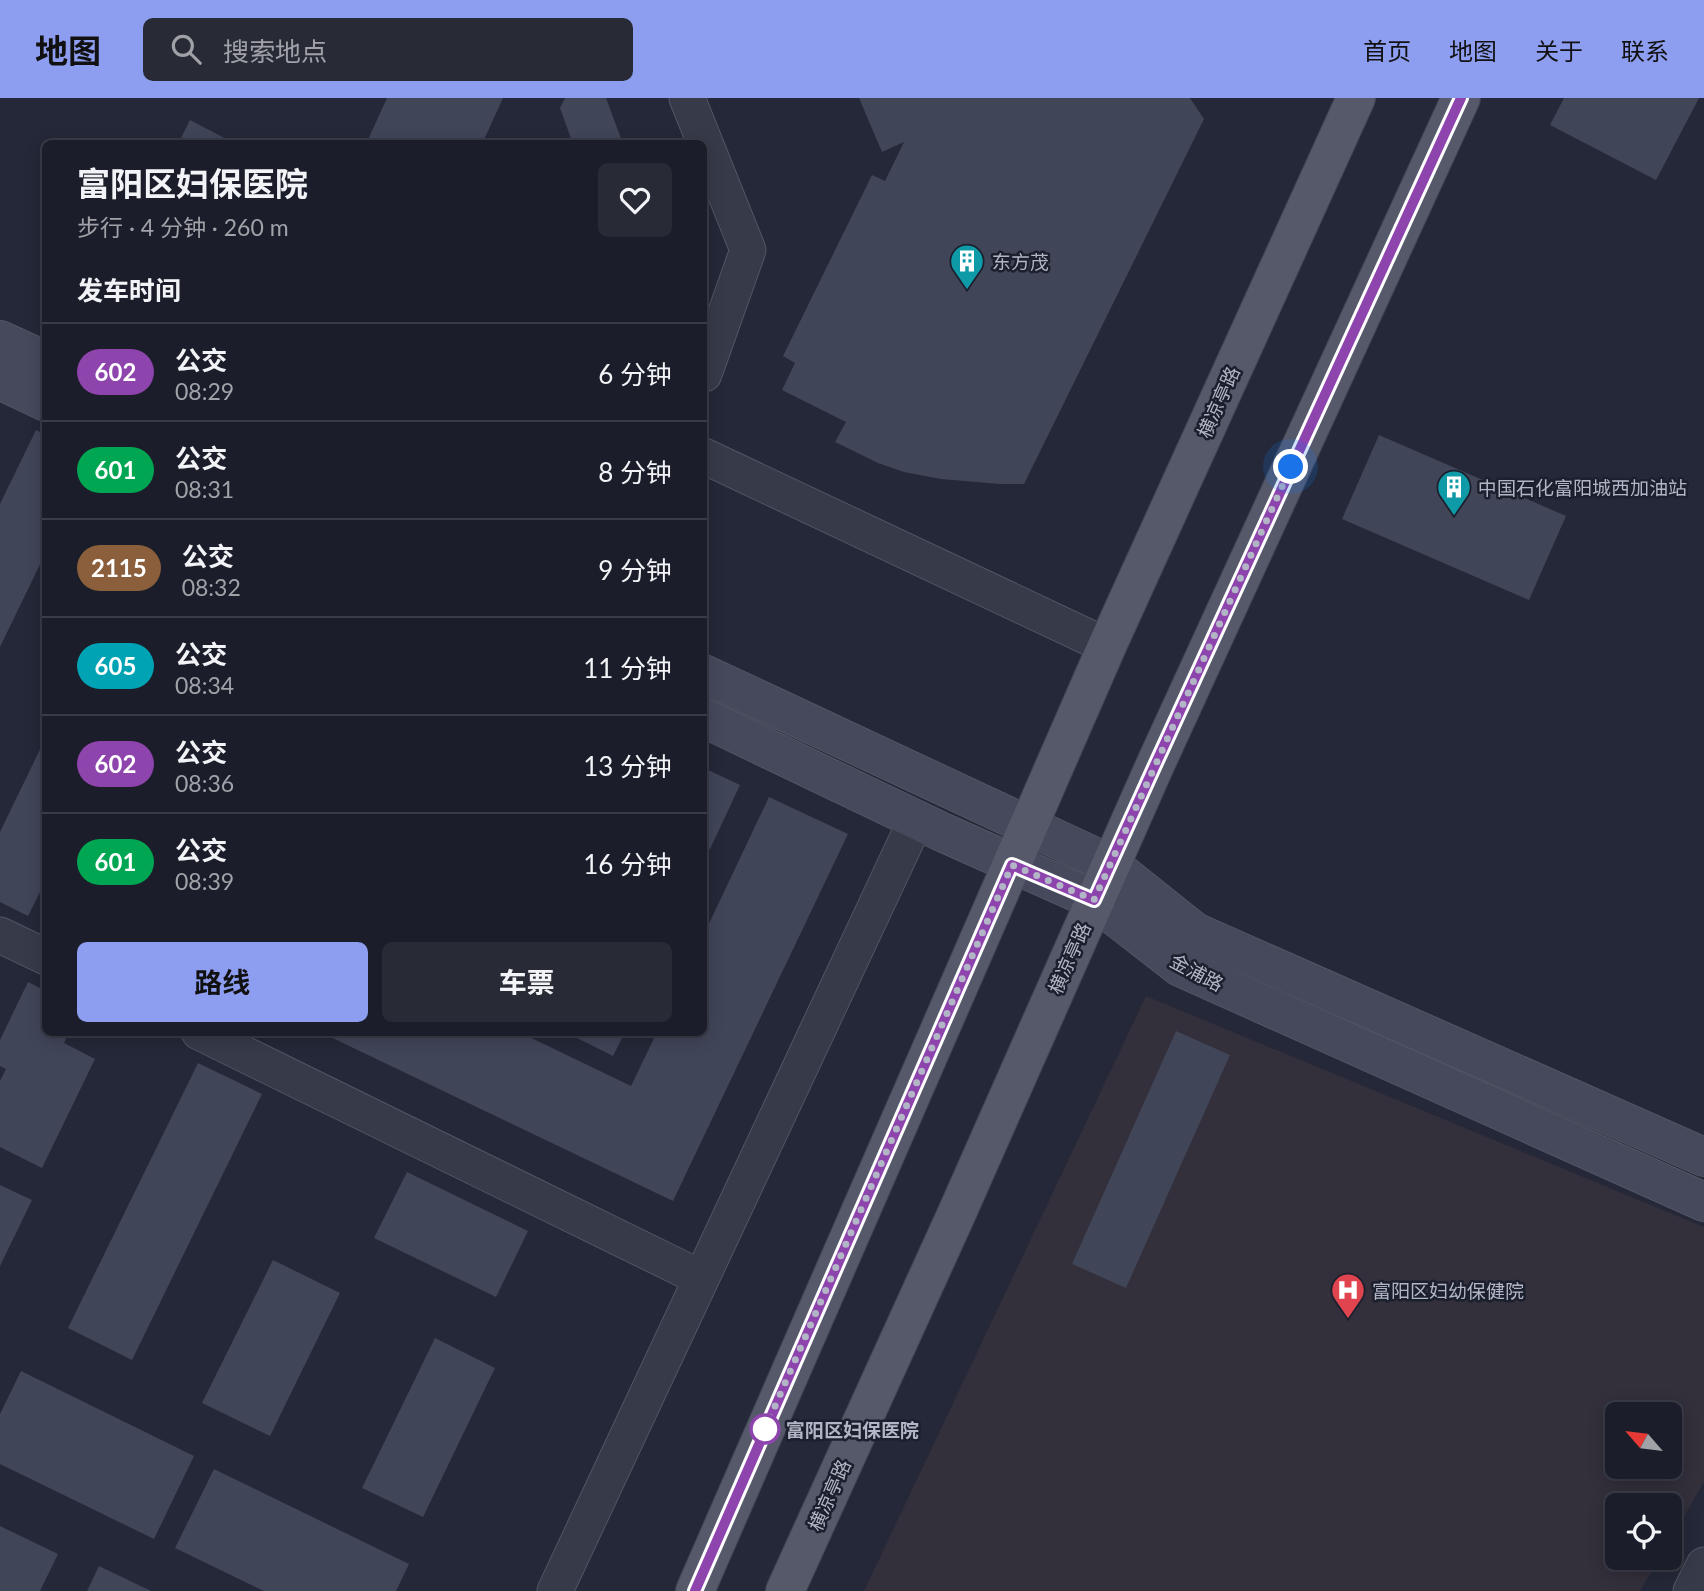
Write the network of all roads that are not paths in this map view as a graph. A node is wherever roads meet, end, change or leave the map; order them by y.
1 (687, 98) edge
2 (1356, 98) edge
3 (1461, 98) edge
4 (704, 140) edge
5 (707, 148) edge
6 (0, 340) edge
7 (42, 359) edge
8 (707, 366) edge
9 (0, 380) edge
10 (42, 400) edge
11 (707, 457) edge
12 (1107, 646) junction
13 (707, 675) edge
14 (707, 719) edge
15 (916, 820) junction
16 (1029, 826) junction
17 (1110, 863) junction
18 (1012, 865) junction
19 (1094, 900) junction
20 (0, 935) edge
21 (42, 955) edge
22 (207, 1036) edge
23 (1704, 1157) edge
24 (1704, 1202) edge
25 (701, 1278) junction
26 (1704, 1566) edge
27 (555, 1591) edge
28 (695, 1591) edge
29 (785, 1591) edge
30 (1690, 1591) edge

1 - 4 street
2 - 12 main road, 横凉亭路
3 - 17 main road, 横凉亭路
5 - 8 street
6 - 7 street
9 - 10 street
11 - 12 street
12 - 16 main road, 横凉亭路
13 - 16 street, 金浦路
14 - 15 street, 金浦路
15 - 18 street, 金浦路
15 - 25 street
16 - 17 street, 金浦路
16 - 18 main road, 横凉亭路
17 - 19 main road, 横凉亭路
17 - 23 street, 金浦路
18 - 19 street, 金浦路
18 - 28 main road, 横凉亭路
19 - 24 street, 金浦路
19 - 29 main road, 横凉亭路
20 - 21 street
22 - 25 street
25 - 27 street
26 - 30 street

